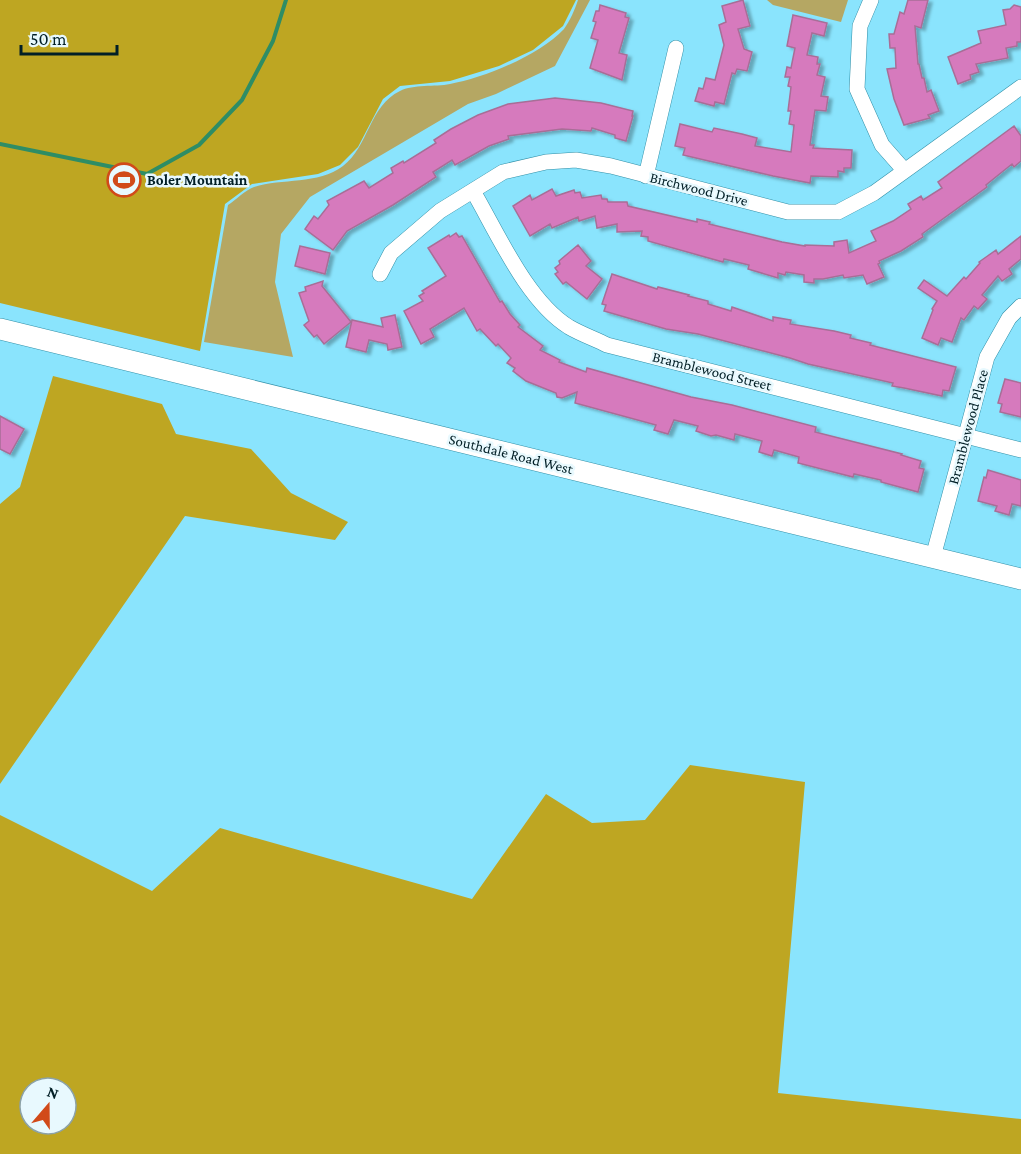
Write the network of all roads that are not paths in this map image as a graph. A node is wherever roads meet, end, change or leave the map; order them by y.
1 (871, 0) edge
2 (676, 48) dead end
3 (1021, 87) edge
4 (903, 170) junction
5 (646, 176) junction
6 (473, 191) junction
7 (380, 274) dead end
8 (1021, 306) edge
9 (0, 329) edge
10 (964, 436) junction
11 (1021, 450) edge
12 (933, 557) junction
13 (1021, 579) edge

1 - 4 street
2 - 5 street
3 - 4 street, Birchwood Drive
4 - 5 street, Birchwood Drive
5 - 6 street, Birchwood Drive
6 - 7 street, Birchwood Drive
6 - 10 street, Bramblewood Street
8 - 10 street, Bramblewood Place
9 - 12 main road, Southdale Road West
10 - 11 street, Bramblewood Street
10 - 12 street, Bramblewood Place
12 - 13 main road, Southdale Road West

